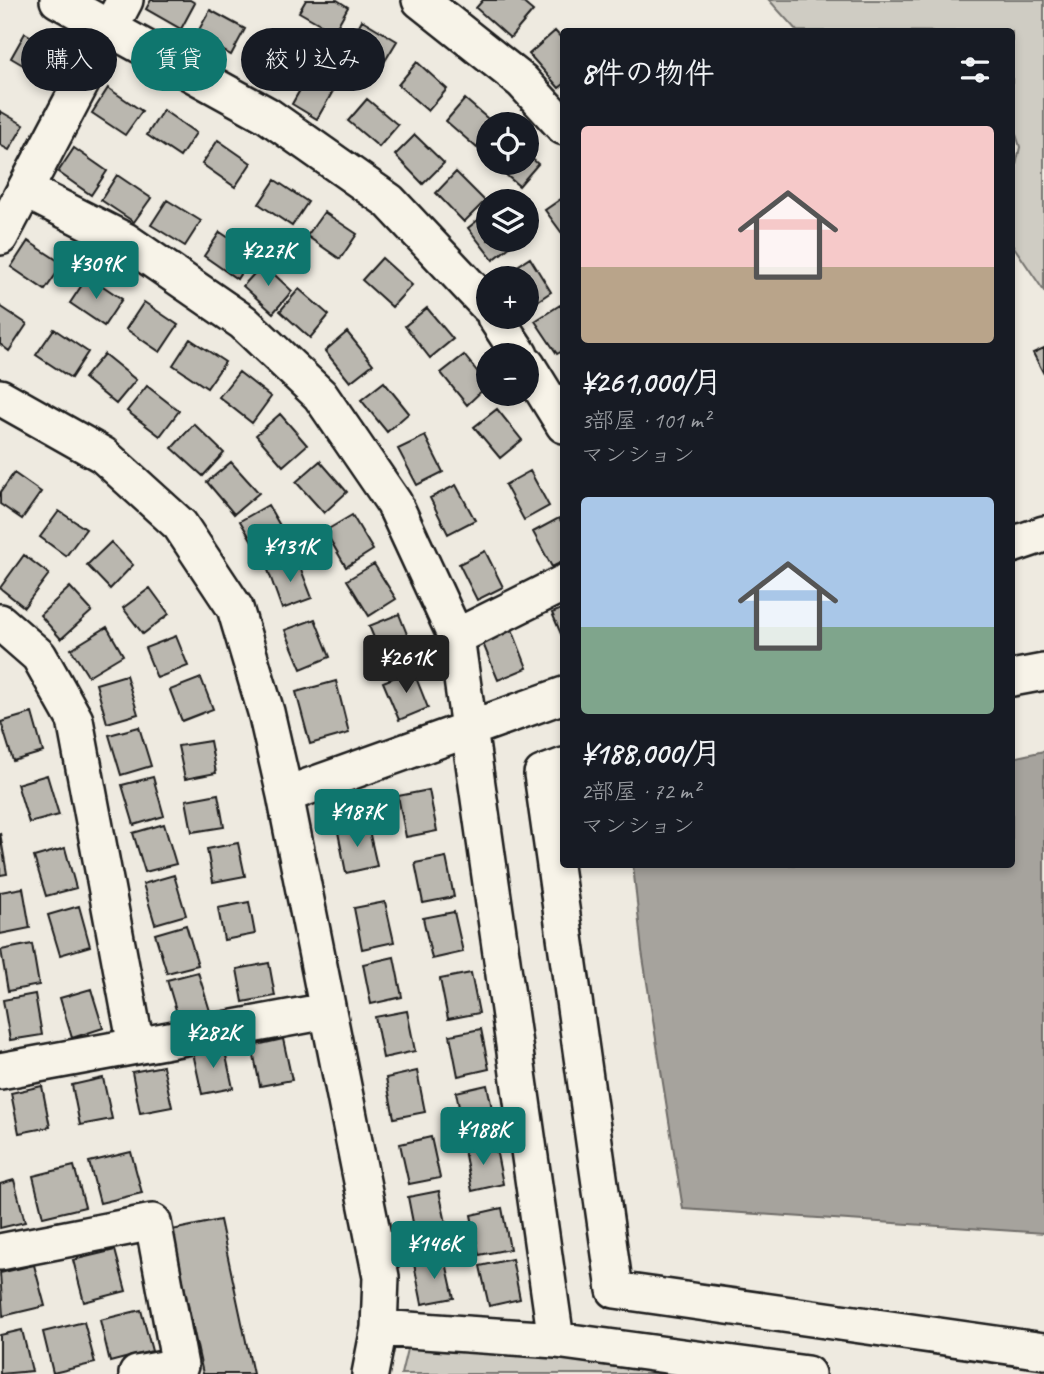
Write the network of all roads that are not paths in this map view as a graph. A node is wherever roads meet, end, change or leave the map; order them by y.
1 (58, 0) edge
2 (420, 0) edge
3 (117, 15) edge
4 (560, 123) edge
5 (25, 190) junction
6 (0, 237) edge
7 (476, 293) edge
8 (539, 384) edge
9 (0, 397) edge
10 (560, 419) edge
11 (1044, 534) edge
12 (1015, 544) edge
13 (560, 585) edge
14 (0, 622) edge
15 (456, 636) junction
16 (1044, 673) edge
17 (1015, 678) edge
18 (560, 696) edge
19 (471, 726) junction
20 (560, 767) edge
21 (285, 795) junction
22 (327, 1011) junction
23 (136, 1046) junction
24 (0, 1071) edge
25 (0, 1252) edge
26 (379, 1328) junction
27 (556, 1340) junction
28 (1044, 1351) edge
29 (136, 1374) edge
30 (370, 1374) edge
31 (807, 1374) edge

1 - 3 street
2 - 4 street
3 - 5 street
3 - 7 street
5 - 6 street
5 - 15 street
8 - 10 street
9 - 21 street
11 - 12 street
13 - 15 street
14 - 23 street
15 - 19 street
16 - 17 street
18 - 19 street
19 - 21 street
19 - 27 street
20 - 28 street
21 - 22 street
22 - 23 street
22 - 26 street
23 - 24 street
25 - 29 street
26 - 27 street
26 - 30 street
27 - 31 street

